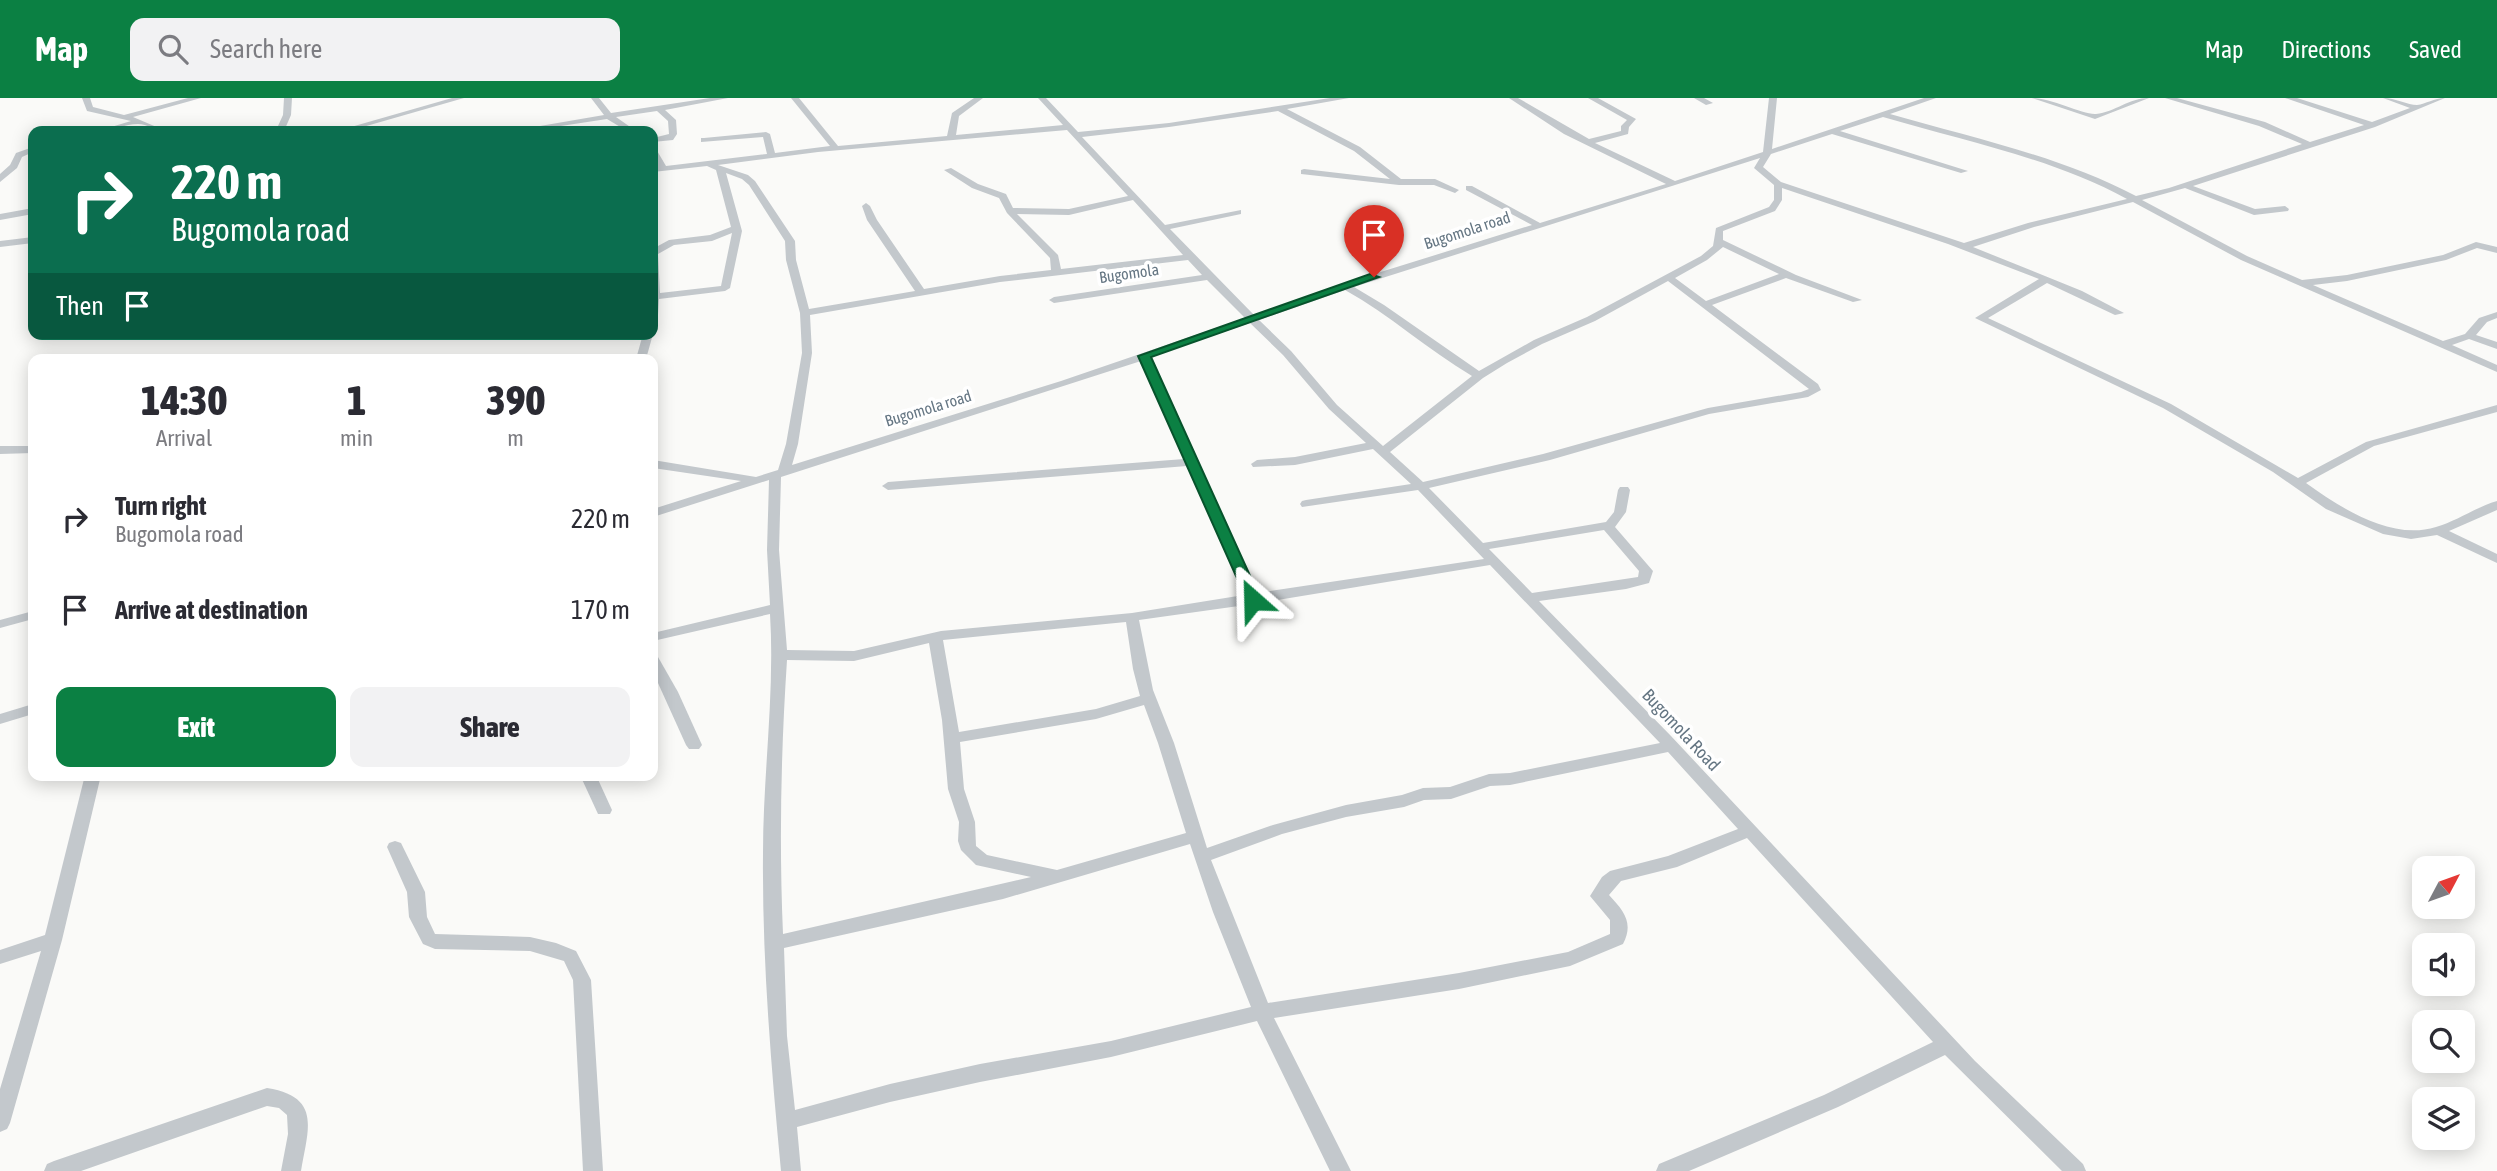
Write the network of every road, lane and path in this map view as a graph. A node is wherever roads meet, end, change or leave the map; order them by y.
1 (86, 98) edge
2 (197, 98) edge
3 (288, 98) edge
4 (460, 98) edge
5 (595, 98) edge
6 (724, 98) edge
7 (795, 98) edge
8 (979, 98) edge
9 (1042, 98) edge
10 (1345, 98) edge
11 (1592, 98) edge
12 (1698, 98) edge
13 (1773, 98) edge
14 (1896, 98) edge
15 (1932, 98) edge
16 (2036, 98) edge
17 (2145, 98) edge
18 (2169, 98) edge
19 (2289, 98) edge
20 (2387, 98) edge
21 (2441, 98) edge
22 (713, 99) edge
23 (1324, 99) edge
24 (1521, 100) edge
25 (1709, 103) dead end
26 (419, 104) edge
27 (1913, 104) junction
28 (2416, 107) junction
29 (1279, 108) junction
30 (660, 109) junction
31 (400, 114) junction
32 (1884, 114) junction
33 (124, 117) junction
34 (610, 117) junction
35 (139, 121) junction
36 (2372, 125) junction
37 (120, 126) edge
38 (150, 126) edge
39 (283, 126) edge
40 (358, 126) edge
41 (388, 126) edge
42 (549, 126) edge
43 (624, 126) edge
44 (1072, 131) junction
45 (1833, 132) junction
46 (951, 138) junction
47 (658, 139) edge
48 (704, 140) dead end
49 (1588, 142) junction
50 (2311, 145) junction
51 (836, 148) junction
52 (28, 151) edge
53 (1767, 154) junction
54 (771, 155) junction
55 (658, 160) edge
56 (703, 163) junction
57 (663, 168) junction
58 (720, 168) junction
59 (658, 169) edge
60 (948, 170) dead end
61 (1964, 171) dead end
62 (1304, 172) dead end
63 (0, 179) edge
64 (1399, 182) junction
65 (1674, 184) junction
66 (1777, 184) junction
67 (2186, 186) junction
68 (1469, 188) dead end
69 (1455, 190) dead end
70 (1135, 197) junction
71 (2137, 199) junction
72 (866, 206) dead end
73 (2285, 209) dead end
74 (1010, 211) junction
75 (28, 212) edge
76 (1238, 212) dead end
77 (0, 217) edge
78 (1538, 225) junction
79 (736, 228) junction
80 (1164, 228) junction
81 (28, 241) edge
82 (1718, 241) junction
83 (0, 244) edge
84 (1963, 247) junction
85 (658, 249) edge
86 (2497, 250) edge
87 (1192, 257) junction
88 (1056, 271) junction
89 (1787, 274) junction
90 (1668, 276) junction
91 (1209, 277) junction
92 (2045, 280) junction
93 (2299, 283) junction
94 (1346, 286) junction
95 (921, 292) junction
96 (658, 296) edge
97 (1054, 300) dead end
98 (1857, 300) dead end
99 (1703, 306) junction
100 (805, 313) junction
101 (2119, 313) dead end
102 (2497, 315) edge
103 (1253, 319) junction
104 (2469, 336) junction
105 (2445, 344) junction
106 (2497, 346) edge
107 (1144, 356) junction
108 (2497, 369) edge
109 (1479, 376) junction
110 (2497, 408) edge
111 (1379, 449) junction
112 (0, 450) edge
113 (28, 450) edge
114 (1190, 462) junction
115 (658, 464) edge
116 (1258, 464) dead end
117 (773, 475) junction
118 (2297, 483) junction
119 (888, 486) dead end
120 (1420, 486) junction
121 (1624, 490) dead end
122 (1306, 504) dead end
123 (2497, 505) edge
124 (658, 511) edge
125 (1607, 526) junction
126 (2438, 531) junction
127 (1480, 547) junction
128 (2497, 559) edge
129 (1493, 561) junction
130 (1528, 598) junction
131 (1253, 600) junction
132 (777, 608) junction
133 (28, 616) edge
134 (1132, 617) junction
135 (0, 624) edge
136 (658, 636) edge
137 (935, 637) junction
138 (780, 655) junction
139 (658, 669) edge
140 (1148, 699) junction
141 (28, 711) edge
142 (0, 719) edge
143 (952, 738) junction
144 (694, 745) dead end
145 (1671, 746) junction
146 (92, 781) edge
147 (591, 781) edge
148 (604, 810) dead end
149 (1749, 831) junction
150 (1193, 837) junction
151 (395, 847) dead end
152 (1201, 857) junction
153 (1056, 876) junction
154 (53, 940) junction
155 (775, 943) junction
156 (0, 957) edge
157 (1263, 1012) junction
158 (1947, 1045) junction
159 (786, 1121) junction
160 (0, 1124) edge
161 (54, 1171) edge
162 (291, 1171) edge
163 (593, 1171) edge
164 (791, 1171) edge
165 (1341, 1171) edge
166 (1666, 1171) edge
167 (2076, 1171) edge

1 - 33 street
2 - 33 street
3 - 39 street
4 - 26 street
5 - 34 street
6 - 22 street
7 - 51 street
8 - 46 street
9 - 44 street, Bugomola Road
10 - 23 street
11 - 49 street
12 - 25 street
13 - 53 street
14 - 27 street
15 - 27 street, Bugomola road
16 - 17 street
18 - 50 street
19 - 36 street
20 - 28 street
21 - 28 street
22 - 30 street
23 - 29 street
24 - 49 street
26 - 31 street
27 - 32 street, Bugomola road
28 - 36 street
29 - 44 street
29 - 64 street
30 - 34 street
30 - 47 street
31 - 40 street
31 - 41 street
32 - 45 street, Bugomola road
32 - 71 street
33 - 35 street
34 - 42 street
34 - 43 street
35 - 37 street
35 - 38 street
36 - 50 street
44 - 46 street
44 - 70 street, Bugomola Road
45 - 53 street, Bugomola road
45 - 61 street
46 - 51 street
48 - 54 street
49 - 65 street
50 - 67 street
51 - 54 street
52 - 63 street
53 - 65 street, Bugomola road
53 - 66 street
54 - 56 street
55 - 57 street
56 - 57 street
56 - 58 street
57 - 59 street
58 - 79 street
58 - 100 street
60 - 74 street
62 - 64 street
64 - 69 street
65 - 78 street, Bugomola road
66 - 82 street
66 - 84 street
67 - 71 street
67 - 73 street
68 - 78 street
70 - 74 street
70 - 80 street, Bugomola Road
71 - 84 street
71 - 93 street
72 - 95 street
74 - 88 street
75 - 77 street
76 - 80 street
78 - 94 street, Bugomola road
79 - 85 street
79 - 96 street
80 - 87 street, Bugomola Road
81 - 83 street
82 - 89 street
82 - 90 street
84 - 92 street
86 - 93 street
87 - 88 street
87 - 91 street, Bugomola Road
88 - 95 street
89 - 98 street
89 - 99 street
90 - 99 street
90 - 109 street
91 - 97 street, Bugomola
91 - 103 street, Bugomola Road
92 - 101 street
92 - 118 street
93 - 105 street
94 - 103 street, Bugomola road
94 - 109 street
95 - 100 street
99 - 120 street
100 - 117 street
102 - 104 street
103 - 107 street, Bugomola road
103 - 111 street, Bugomola Road
104 - 105 street
104 - 106 street
105 - 108 street
107 - 114 street
107 - 117 street, Bugomola road
109 - 111 street
110 - 118 street
111 - 116 street
111 - 120 street, Bugomola Road
112 - 113 street
114 - 119 street
114 - 131 street
115 - 117 street
117 - 124 street, Bugomola road
117 - 132 street
118 - 126 street
120 - 122 street
120 - 127 street, Bugomola Road
121 - 125 street
123 - 126 street
125 - 127 street
125 - 130 street
126 - 128 street
127 - 129 street, Bugomola Road
129 - 130 street, Bugomola Road
129 - 131 street
130 - 145 street, Bugomola Road
131 - 134 street
132 - 136 street
132 - 138 street
133 - 135 street
134 - 137 street
134 - 140 street
137 - 138 street
137 - 143 street
138 - 155 street
139 - 144 street
140 - 143 street
140 - 150 street
141 - 142 street
143 - 153 street
145 - 149 street, Bugomola Road
145 - 152 street
146 - 154 street
147 - 148 street
149 - 157 street
149 - 158 street, Bugomola Road
150 - 152 street
150 - 153 street
151 - 163 street
152 - 157 street
153 - 155 street
154 - 156 street
154 - 160 street
155 - 159 street
157 - 159 street
157 - 165 street
158 - 166 street
158 - 167 street, Bugomola Road
159 - 164 street
161 - 162 street

